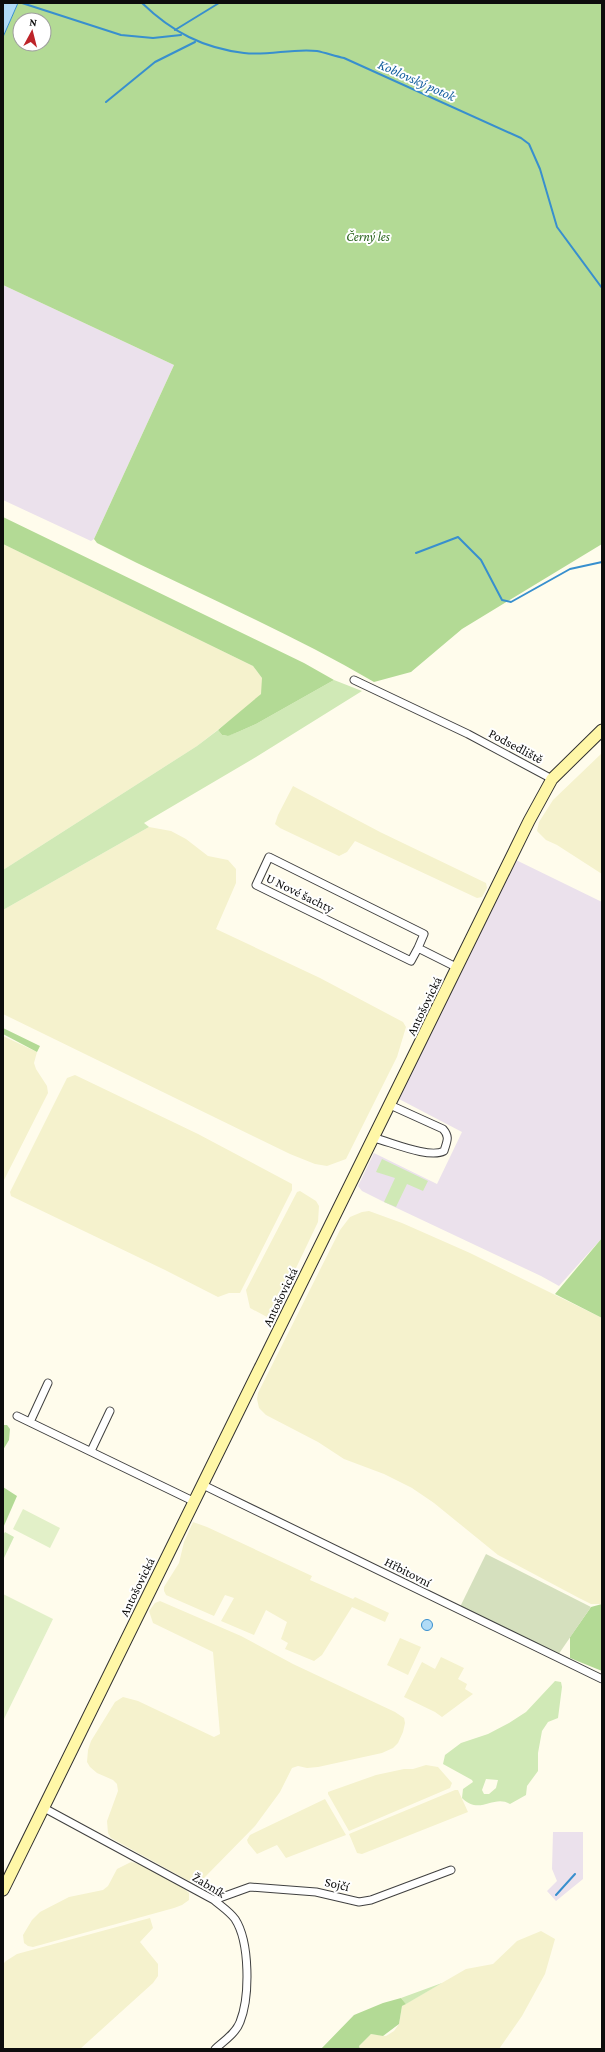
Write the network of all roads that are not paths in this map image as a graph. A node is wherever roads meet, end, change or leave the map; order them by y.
1 (354, 680) dead end
2 (602, 730) edge
3 (552, 779) junction
4 (418, 948) junction
5 (458, 968) junction
6 (390, 1105) junction
7 (374, 1138) junction
8 (48, 1383) dead end
9 (110, 1411) dead end
10 (17, 1416) dead end
11 (30, 1422) junction
12 (91, 1451) junction
13 (203, 1485) junction
14 (194, 1502) junction
15 (602, 1679) edge
16 (44, 1808) junction
17 (451, 1870) dead end
18 (4, 1886) edge
19 (214, 1900) junction
20 (216, 2049) edge

1 - 3 street, Podsedliště
2 - 3 street, Antošovická
3 - 5 street, Antošovická
4 - 4 street, U Nové šachty
4 - 5 street
5 - 6 street, Antošovická
6 - 7 street, Antošovická
6 - 7 street
7 - 13 street, Antošovická
8 - 11 street
9 - 12 street
10 - 11 street
11 - 12 street
12 - 14 street
13 - 14 street, Antošovická
13 - 15 street, Hřbitovní
14 - 16 street, Antošovická
16 - 18 street, Antošovická
16 - 19 street, Žabník
17 - 19 street, Sojčí
19 - 20 street, Žabník

